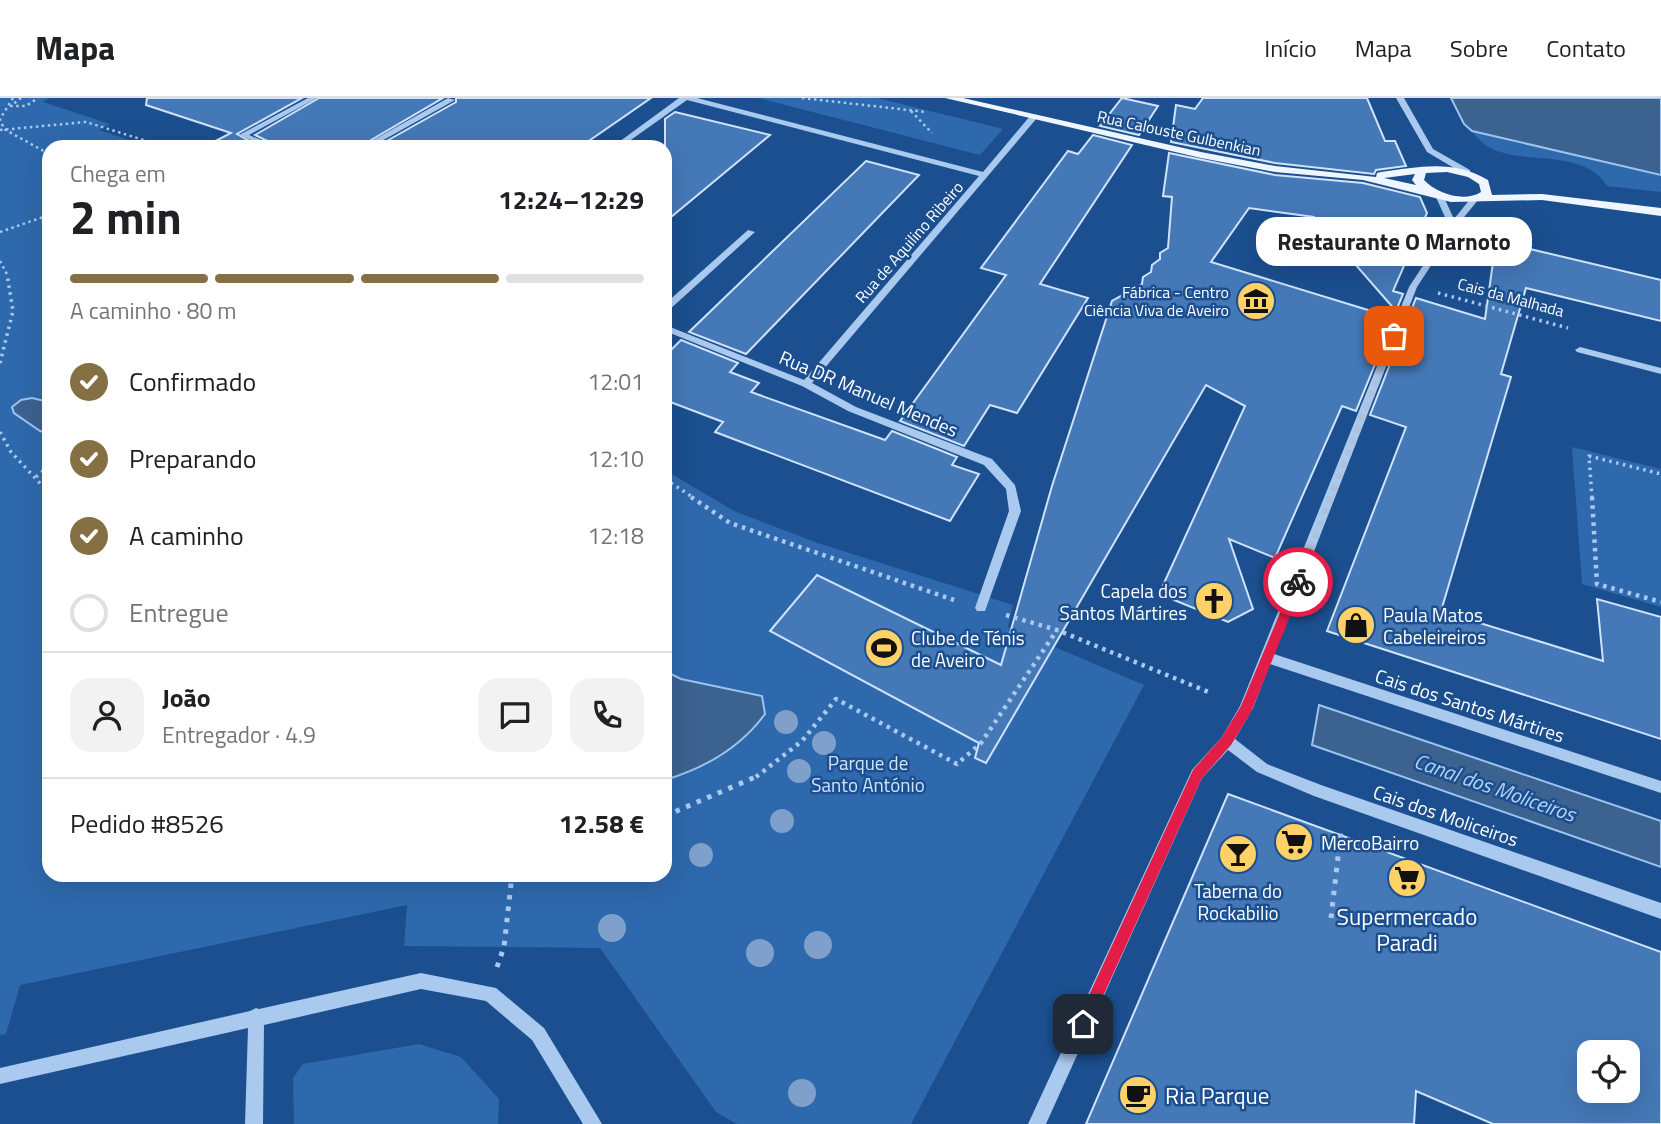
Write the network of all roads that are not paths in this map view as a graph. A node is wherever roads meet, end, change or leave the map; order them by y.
1 (313, 98) edge
2 (687, 98) edge
3 (950, 98) edge
4 (1401, 98) edge
5 (451, 100) dead end
6 (1033, 118) junction
7 (243, 135) joint
8 (256, 140) edge
9 (378, 140) edge
10 (626, 140) edge
11 (1430, 150) junction
12 (1424, 170) junction
13 (1472, 174) junction
14 (985, 175) junction
15 (1363, 177) junction
16 (1434, 193) junction
17 (1542, 197) junction
18 (1478, 199) junction
19 (1661, 212) edge
20 (1453, 226) junction
21 (751, 232) dead end
22 (672, 303) edge
23 (672, 331) edge
24 (1580, 350) road end
25 (1661, 371) edge
26 (806, 384) junction
27 (981, 608) road end
28 (1269, 658) junction
29 (1227, 741) junction
30 (1661, 787) edge
31 (1661, 911) edge
32 (256, 1016) junction
33 (0, 1076) edge
34 (254, 1124) edge
35 (593, 1124) edge
36 (1037, 1124) edge

1 - 7 street
2 - 10 street
2 - 14 street
3 - 6 main road, Rua Calouste Gulbenkian
4 - 11 street
5 - 9 street
6 - 14 street, Rua de Aquilino Ribeiro
6 - 15 main road, Rua Calouste Gulbenkian
7 - 8 street
11 - 12 street
11 - 13 street
12 - 13 main road, Rua Calouste Gulbenkian
12 - 15 main road, Rua Calouste Gulbenkian
12 - 16 main road
13 - 17 main road, Rua Calouste Gulbenkian
13 - 18 main road
14 - 26 street, Rua de Aquilino Ribeiro
15 - 16 main road, Rua Calouste Gulbenkian
16 - 18 main road, Rua Calouste Gulbenkian
16 - 20 street
17 - 18 main road, Rua Calouste Gulbenkian
17 - 19 main road
18 - 20 street
20 - 28 street
21 - 22 street
23 - 26 street, Rua DR Manuel Mendes
24 - 25 street
26 - 27 street, Rua DR Manuel Mendes
28 - 29 street
28 - 30 street, Cais dos Santos Mártires
29 - 31 street, Cais dos Moliceiros
29 - 36 street
32 - 33 street
32 - 34 street
32 - 35 street

